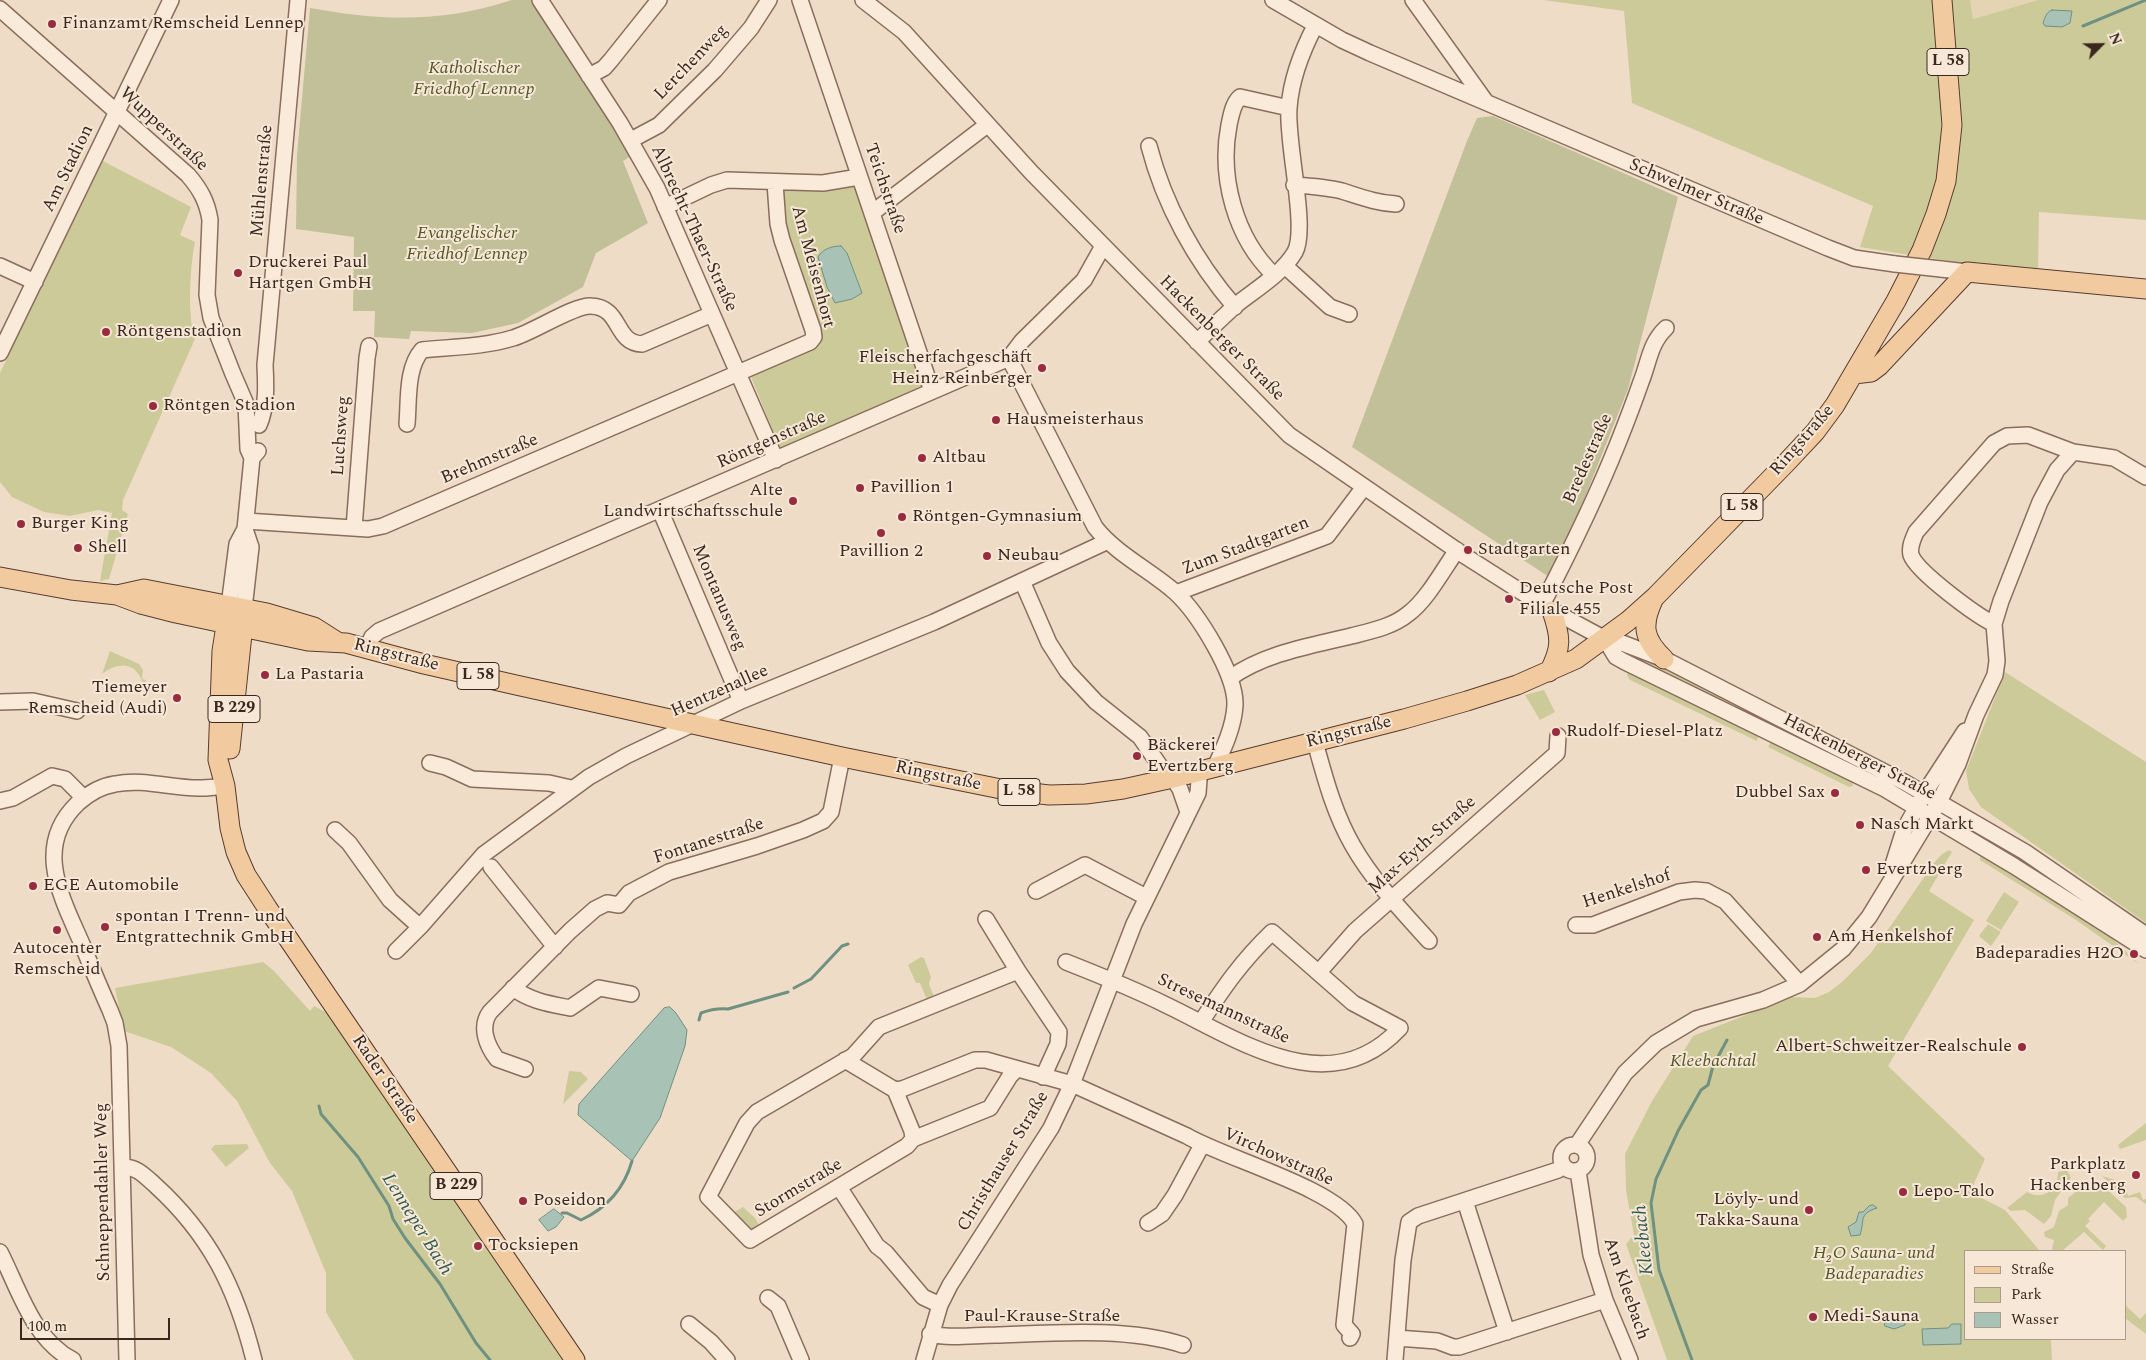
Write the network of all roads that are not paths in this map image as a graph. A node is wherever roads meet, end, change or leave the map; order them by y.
1 (171, 0) edge
2 (298, 0) edge
3 (540, 0) edge
4 (659, 0) edge
5 (769, 0) edge
6 (800, 0) edge
7 (864, 0) edge
8 (1273, 0) edge
9 (1413, 0) edge
10 (1942, 0) edge
11 (0, 9) edge
12 (1315, 26) junction
13 (589, 76) junction
14 (1487, 103) junction
15 (1289, 108) junction
16 (117, 112) junction
17 (987, 125) junction
18 (631, 140) junction
19 (1149, 146) dead end
20 (859, 177) junction
21 (775, 182) junction
22 (1294, 185) junction
23 (1396, 204) dead end
24 (665, 207) junction
25 (872, 213) junction
26 (1103, 246) junction
27 (0, 266) edge
28 (1279, 270) junction
29 (1967, 272) junction
30 (35, 282) junction
31 (2146, 289) edge
32 (1235, 307) junction
33 (712, 314) junction
34 (1349, 314) dead end
35 (1666, 328) dead end
36 (1198, 342) junction
37 (369, 346) dead end
38 (0, 353) edge
39 (1009, 358) junction
40 (265, 365) junction
41 (738, 374) junction
42 (1854, 374) junction
43 (932, 391) junction
44 (265, 396) junction
45 (245, 400) junction
46 (407, 424) dead end
47 (259, 425) junction
48 (2073, 452) junction
49 (252, 458) junction
50 (776, 460) junction
51 (2146, 477) edge
52 (1364, 487) junction
53 (660, 510) junction
54 (246, 525) junction
55 (354, 528) junction
56 (1108, 541) junction
57 (1457, 550) junction
58 (0, 577) edge
59 (1022, 581) junction
60 (1176, 593) junction
61 (1656, 596) junction
62 (1547, 608) junction
63 (235, 617) junction
64 (1994, 624) junction
65 (1605, 639) junction
66 (367, 649) junction
67 (1664, 659) junction
68 (1549, 672) junction
69 (1230, 678) junction
70 (741, 701) junction
71 (0, 702) edge
72 (77, 711) dead end
73 (1976, 715) junction
74 (695, 723) junction
75 (1558, 736) dead end
76 (1316, 742) junction
77 (842, 757) junction
78 (430, 762) dead end
79 (1206, 769) junction
80 (1171, 779) junction
81 (225, 786) junction
82 (571, 788) junction
83 (1924, 794) junction
84 (84, 798) junction
85 (0, 801) edge
86 (1939, 802) junction
87 (1917, 808) junction
88 (1188, 812) junction
89 (1931, 816) junction
90 (335, 830) dead end
91 (491, 867) dead end
92 (1036, 891) dead end
93 (1146, 897) junction
94 (1392, 899) junction
95 (1879, 901) junction
96 (986, 919) dead end
97 (1576, 925) dead end
98 (420, 927) junction
99 (2146, 935) edge
100 (1429, 941) dead end
101 (555, 947) junction
102 (2146, 950) edge
103 (396, 951) dead end
104 (1066, 962) dead end
105 (1018, 971) junction
106 (1319, 972) junction
107 (1112, 980) junction
108 (1800, 984) junction
109 (513, 988) junction
110 (631, 994) dead end
111 (1201, 1022) junction
112 (845, 1060) junction
113 (525, 1069) dead end
114 (1017, 1069) junction
115 (1043, 1077) junction
116 (1072, 1084) junction
117 (895, 1090) junction
118 (914, 1139) junction
119 (1202, 1145) junction
120 (1577, 1145) junction
121 (122, 1168) junction
122 (1571, 1168) junction
123 (839, 1187) junction
124 (1465, 1201) junction
125 (1148, 1222) dead end
126 (0, 1252) edge
127 (768, 1298) dead end
128 (1605, 1300) junction
129 (940, 1305) junction
130 (689, 1324) dead end
131 (1507, 1332) junction
132 (930, 1334) junction
133 (1350, 1338) dead end
134 (1397, 1338) junction
135 (1183, 1345) dead end
136 (73, 1360) edge
137 (127, 1360) edge
138 (254, 1360) edge
139 (574, 1360) edge
140 (727, 1360) edge
141 (801, 1360) edge
142 (924, 1360) edge
143 (1395, 1360) edge
144 (1630, 1360) edge

1 - 16 street, Am Stadion
2 - 40 street, Mühlenstraße
3 - 13 street, Albrecht-Thaer-Straße
4 - 13 street
5 - 18 street, Lerchenweg
6 - 20 street, Teichstraße
7 - 17 street, Hackenberger Straße
8 - 12 street, Schwelmer Straße
9 - 14 street
10 - 42 main road, Ringstraße / L 58
11 - 16 street, Wupperstraße
12 - 14 street, Schwelmer Straße
12 - 15 street
13 - 18 street, Albrecht-Thaer-Straße
14 - 29 street, Schwelmer Straße, bridge
15 - 22 street
15 - 28 street
16 - 30 street, Am Stadion
16 - 45 street, Wupperstraße
17 - 25 street
17 - 26 street, Hackenberger Straße
18 - 24 street, Albrecht-Thaer-Straße
19 - 32 street
20 - 21 street
20 - 25 street, Teichstraße
21 - 24 street
21 - 41 street, Am Meisenhort
22 - 23 street
22 - 28 street
24 - 33 street, Albrecht-Thaer-Straße
25 - 43 street, Teichstraße
26 - 36 street, Hackenberger Straße
26 - 39 street, Röntgenstraße
27 - 30 street
28 - 32 street
28 - 34 street
29 - 31 main road, Schwelmer Straße
29 - 42 main road
30 - 38 street, Am Stadion
32 - 36 street
33 - 41 street, Albrecht-Thaer-Straße
33 - 46 street
35 - 62 street, Bredestraße
36 - 52 street, Hackenberger Straße
37 - 55 street, Luchsweg
39 - 43 street, Röntgenstraße
39 - 56 street, Christhauser Straße
40 - 44 street, Mühlenstraße
40 - 45 street, Mühlenstraße
41 - 50 street, Albrecht-Thaer-Straße
41 - 55 street, Brehmstraße
42 - 61 main road, Ringstraße / L 58
43 - 50 street, Röntgenstraße
44 - 45 street
44 - 47 street, Mühlenstraße
45 - 47 street
45 - 49 street, Rader Straße
47 - 49 street, Rader Straße
48 - 51 street
48 - 64 street
48 - 64 street
49 - 54 street, Rader Straße
50 - 53 street, Röntgenstraße
52 - 57 street, Hackenberger Straße
52 - 60 street, Zum Stadtgarten
53 - 66 street, Röntgenstraße
53 - 70 street, Montanusweg
54 - 55 street, Brehmstraße
54 - 63 street, Rader Straße / B 229
56 - 59 street, Hentzenallee
56 - 60 street, Christhauser Straße
57 - 62 street, Hackenberger Straße
57 - 69 street
58 - 63 main road, Ringstraße
59 - 70 street, Hentzenallee
59 - 80 street
60 - 69 street, Christhauser Straße
61 - 65 main road, Ringstraße / L 58
61 - 67 main road
62 - 65 street, Hackenberger Straße
62 - 68 main road
63 - 66 main road, Ringstraße / L 58
63 - 81 main road, Rader Straße / B 229
64 - 73 street
65 - 67 street, Hackenberger Straße
65 - 68 main road, Ringstraße / L 58
65 - 87 street, Hackenberger Straße
66 - 74 main road, Ringstraße / L 58
67 - 83 street, Hackenberger Straße
68 - 76 main road, Ringstraße / L 58
69 - 79 street, Christhauser Straße
70 - 74 street, Hentzenallee
71 - 72 street
73 - 83 street
73 - 86 street
74 - 77 main road, Ringstraße / L 58
74 - 82 street, Hentzenallee
75 - 94 street, Max-Eyth-Straße
76 - 79 main road, Ringstraße / L 58
76 - 94 street
77 - 80 main road, Ringstraße / L 58
77 - 101 street, Fontanestraße
78 - 82 street
79 - 80 main road, Ringstraße / L 58
79 - 88 street, Christhauser Straße
80 - 88 street
81 - 84 street
81 - 139 main road, Rader Straße / B 229
82 - 98 street, Hentzenallee
83 - 86 street, Hackenberger Straße
83 - 87 street
84 - 85 street
84 - 121 street, Schneppendahler Weg
86 - 89 street
86 - 99 street, Hackenberger Straße
87 - 89 street, Hackenberger Straße
87 - 95 street
88 - 93 street, Christhauser Straße
89 - 95 street
89 - 102 street, Hackenberger Straße
90 - 98 street
91 - 101 street
92 - 93 street
93 - 107 street, Christhauser Straße
94 - 100 street
94 - 106 street, Max-Eyth-Straße
95 - 108 street
96 - 105 street
97 - 108 street, Henkelshof
98 - 103 street, Hentzenallee
101 - 109 street, Fontanestraße
104 - 107 street
105 - 112 street
105 - 115 street
106 - 111 street
106 - 111 street, Stresemannstraße
107 - 111 street, Stresemannstraße
107 - 116 street, Christhauser Straße
108 - 120 street
109 - 110 street
109 - 113 street, Fontanestraße
112 - 117 street
112 - 123 street, Stormstraße
114 - 115 street
114 - 117 street
114 - 118 street, Stormstraße
115 - 116 street
116 - 119 street, Virchowstraße
116 - 129 street, Christhauser Straße
117 - 118 street
118 - 123 street, Stormstraße
119 - 125 street
119 - 133 street, Virchowstraße
120 - 122 street
120 - 122 street
121 - 137 street, Schneppendahler Weg
121 - 138 street
122 - 124 street
122 - 128 street, Am Kleebach
123 - 129 street
124 - 131 street
124 - 134 street
126 - 136 street
127 - 141 street
128 - 131 street
128 - 144 street, Am Kleebach
129 - 132 street, Christhauser Straße
130 - 140 street
131 - 134 street
132 - 135 street, Paul-Krause-Straße
132 - 142 street, Christhauser Straße
134 - 143 street

